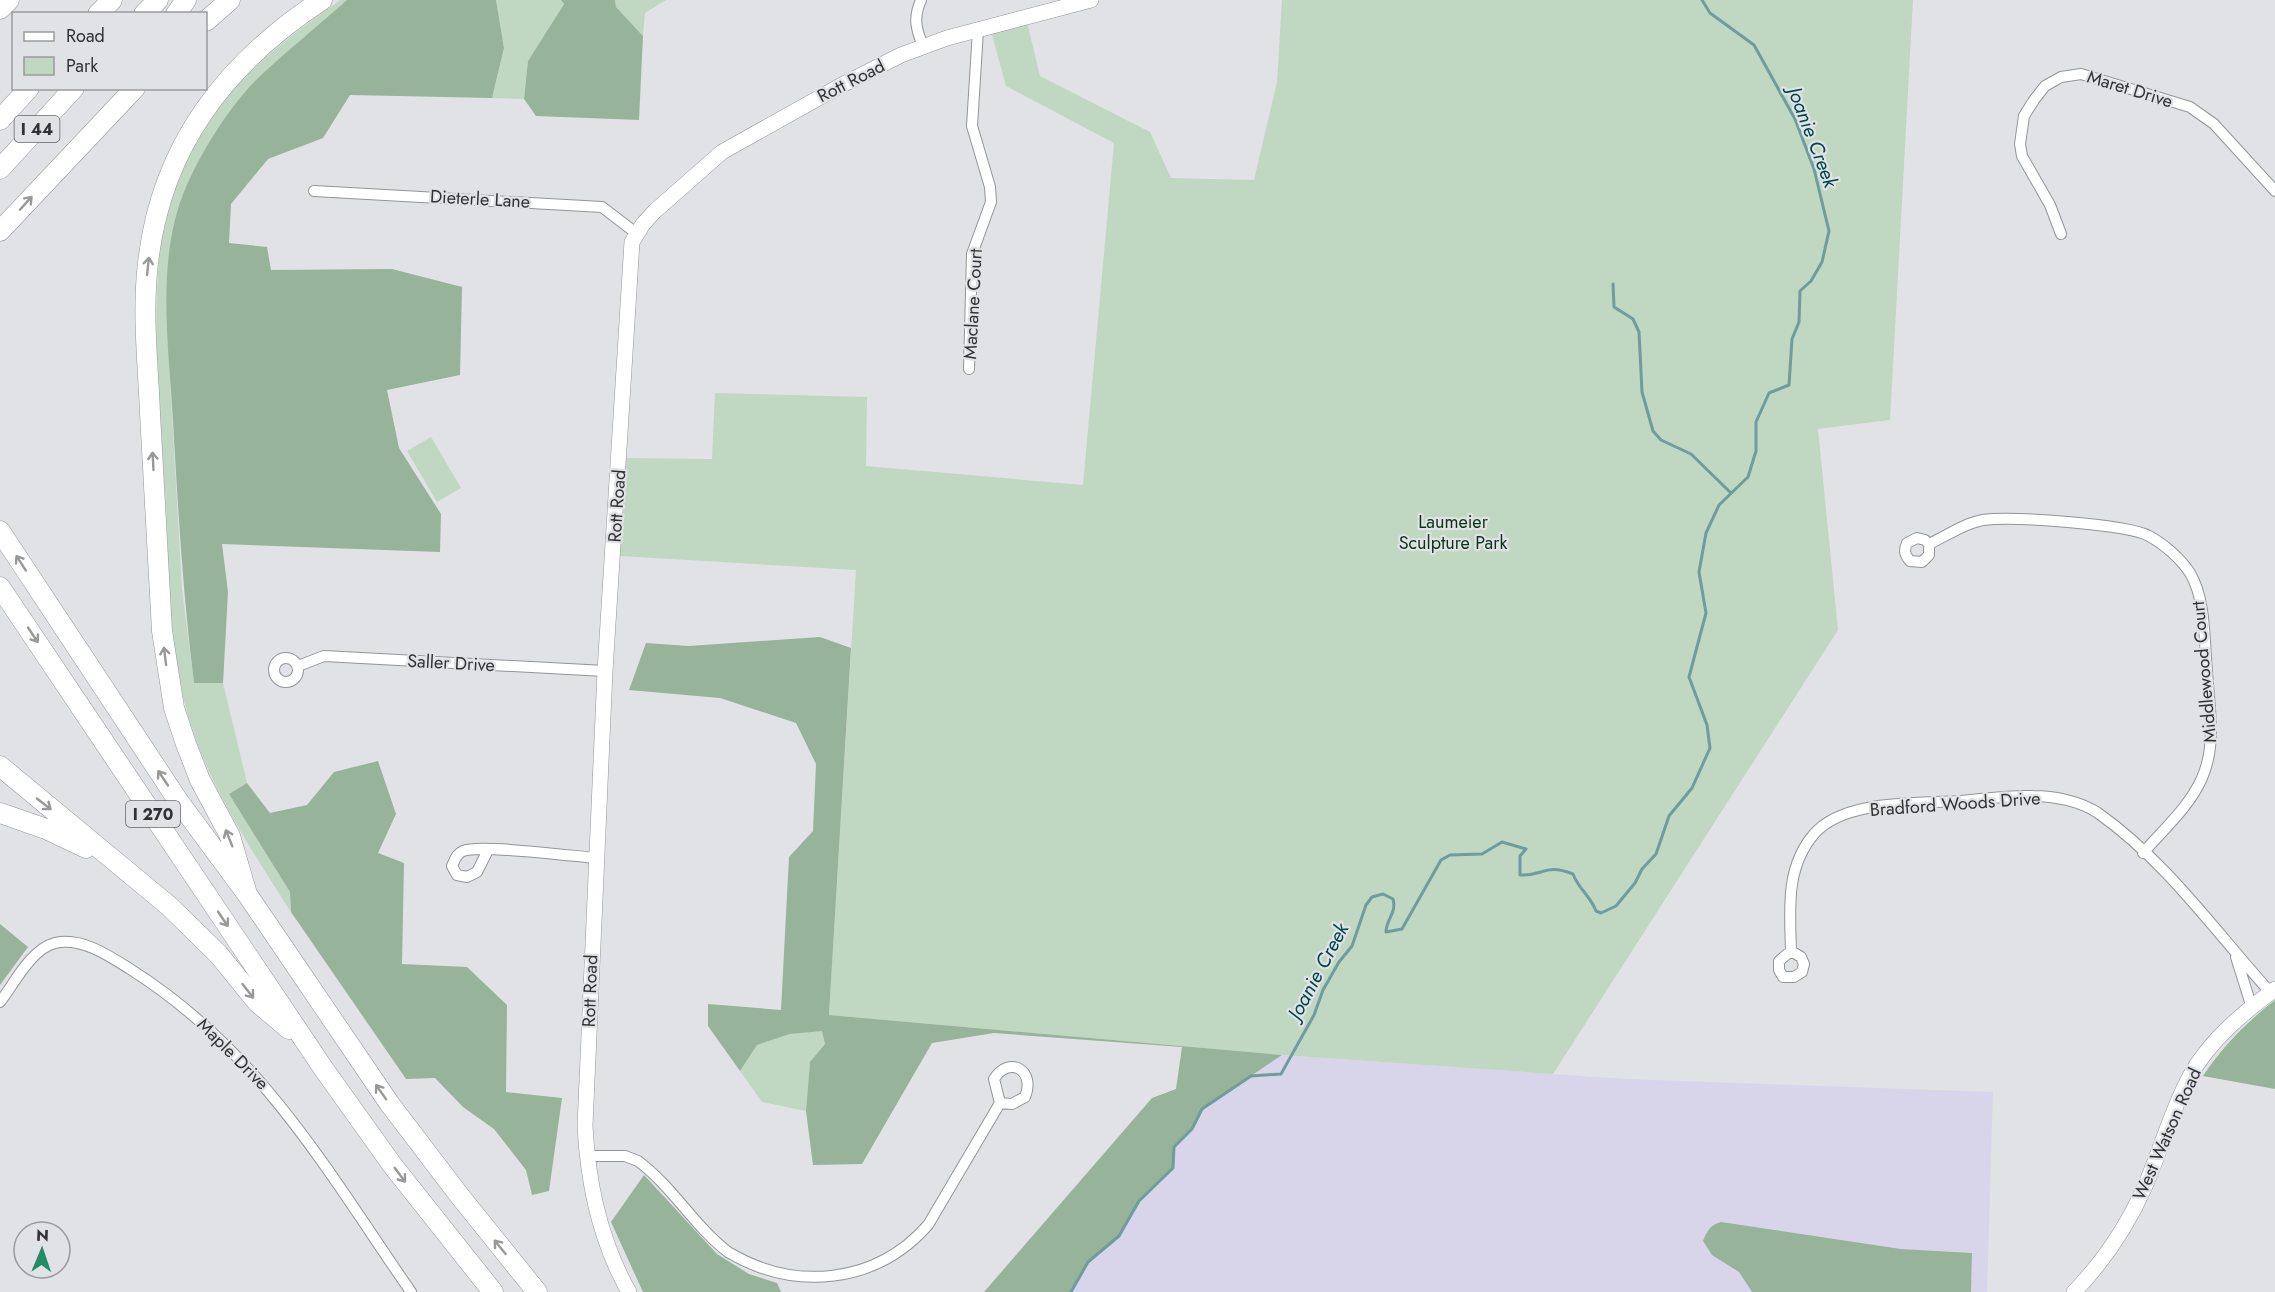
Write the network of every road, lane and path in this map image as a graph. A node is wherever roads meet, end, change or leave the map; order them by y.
1 (9, 0) edge
2 (111, 0) edge
3 (158, 0) edge
4 (230, 0) edge
5 (322, 0) edge
6 (921, 0) edge
7 (1091, 0) edge
8 (0, 9) edge
9 (100, 12) edge
10 (146, 12) edge
11 (207, 20) edge
12 (978, 30) junction
13 (922, 46) junction
14 (27, 90) edge
15 (72, 90) edge
16 (115, 90) edge
17 (133, 90) edge
18 (0, 120) edge
19 (0, 169) edge
20 (51, 175) junction
21 (314, 191) dead end
22 (2275, 191) edge
23 (0, 231) edge
24 (636, 233) junction
25 (2061, 234) dead end
26 (969, 369) dead end
27 (0, 531) edge
28 (1929, 544) dead end
29 (0, 587) edge
30 (297, 666) dead end
31 (605, 671) junction
32 (0, 766) edge
33 (0, 813) edge
34 (488, 850) dead end
35 (2143, 853) junction
36 (596, 858) junction
37 (116, 863) junction
38 (247, 894) junction
39 (1791, 951) dead end
40 (2236, 954) junction
41 (2273, 990) edge
42 (0, 1002) edge
43 (2252, 1008) junction
44 (305, 1042) junction
45 (1000, 1103) dead end
46 (587, 1156) junction
47 (411, 1292) edge
48 (494, 1292) edge
49 (537, 1292) edge
50 (629, 1292) edge
51 (2074, 1292) edge

1 - 8 highway
2 - 9 highway
3 - 10 highway
4 - 11 highway
38 -> 5 highway
6 - 13 street
7 - 12 street, Rott Road
12 - 13 street, Rott Road
12 - 26 street, Maclane Court
13 - 24 street, Rott Road
14 - 18 highway, I 44
15 - 19 highway, I 44
16 - 20 highway
17 - 20 highway
23 -> 20 highway
21 - 24 street, Dieterle Lane
22 - 25 street, Maret Drive
24 - 31 street, Rott Road
38 -> 27 highway, I 270
28 - 35 street, Middlewood Court
29 -> 44 highway, I 270
30 - 31 street, Saller Drive
31 - 36 street, Rott Road
32 -> 37 highway
33 - 37 highway
34 - 36 street
35 - 39 street, Bradford Woods Drive
35 - 40 street, Bradford Woods Drive
36 - 46 street, Rott Road
37 -> 44 highway
49 -> 38 highway, I 270
40 - 41 street, Bradford Woods Drive
40 - 43 street, Bradford Woods Drive
41 - 43 street, West Watson Road
42 - 47 street, Maple Drive
43 - 51 street, West Watson Road
44 -> 48 highway, I 270
45 - 46 street
46 - 50 street, Rott Road

